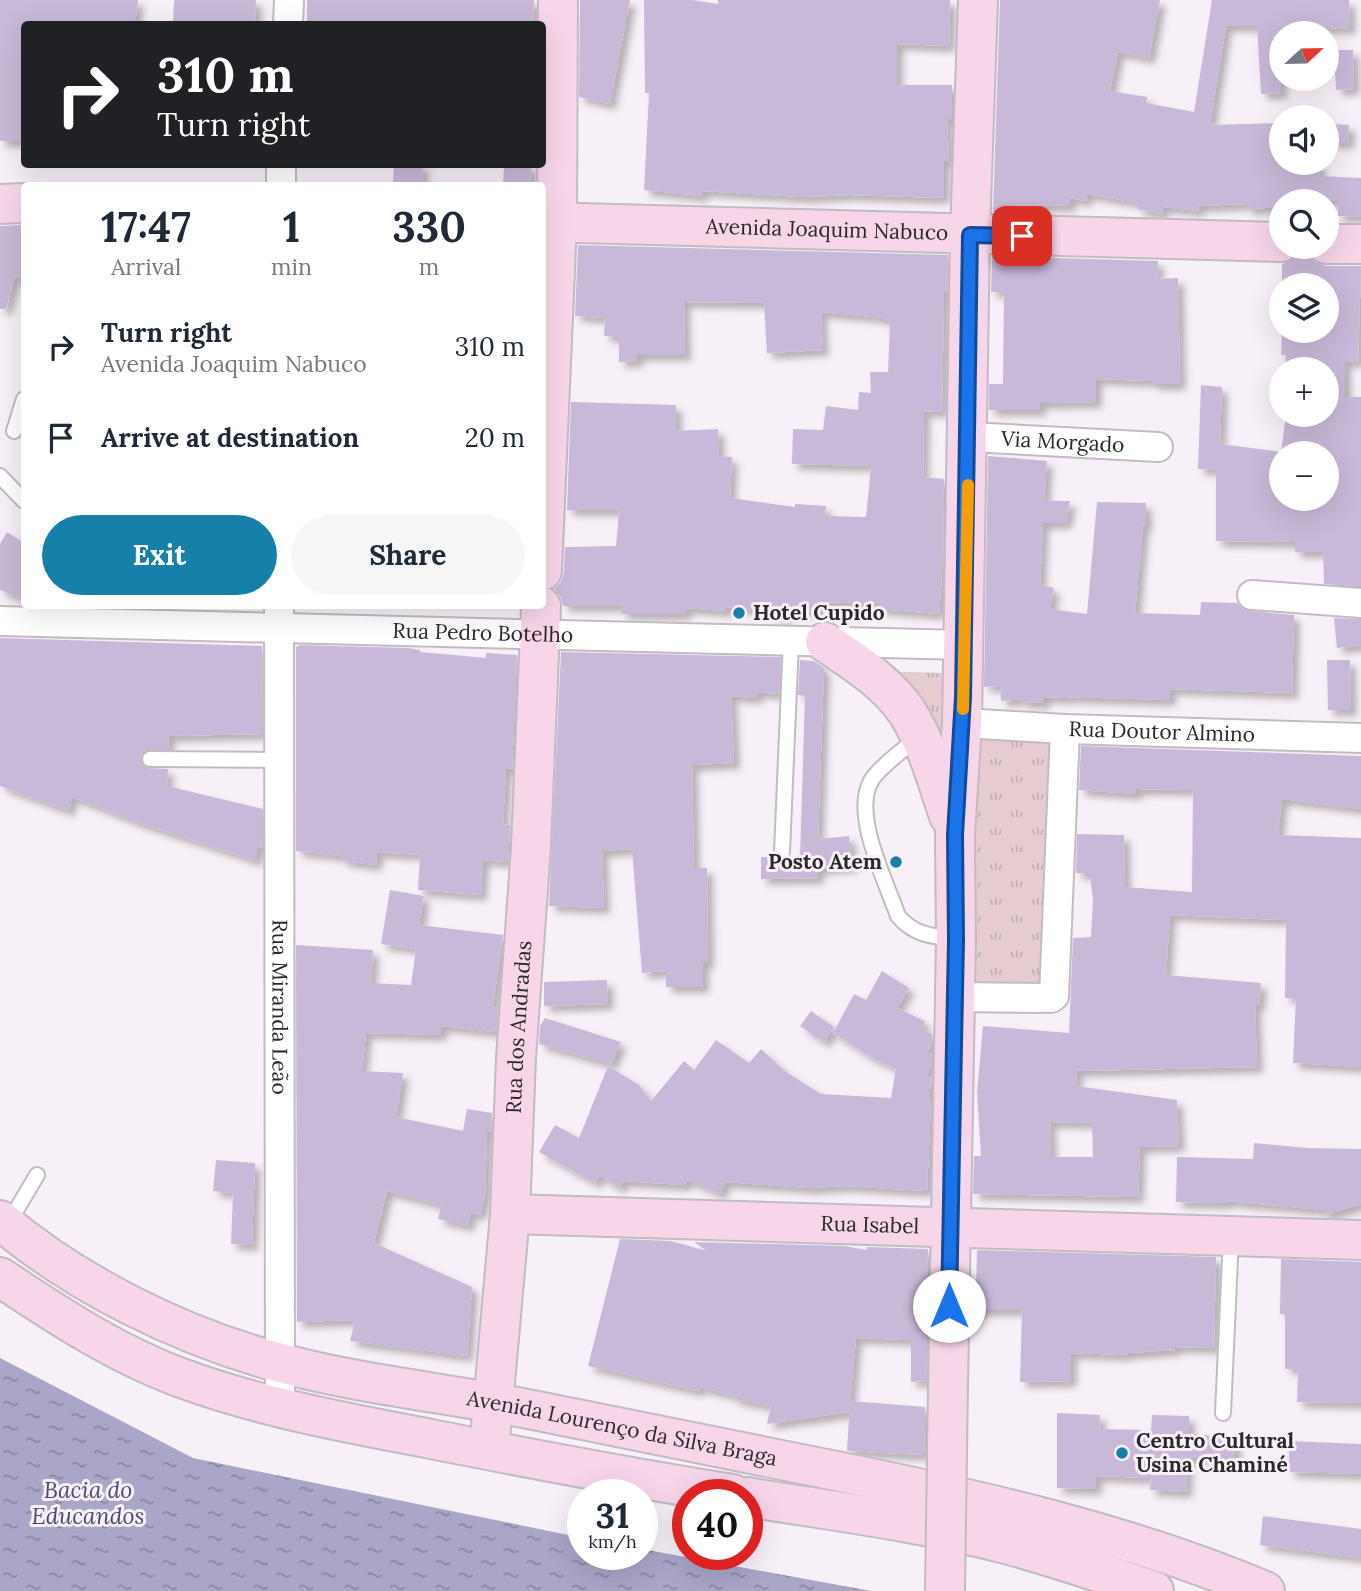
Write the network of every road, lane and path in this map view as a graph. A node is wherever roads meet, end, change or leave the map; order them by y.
1 (289, 0) edge
2 (558, 0) edge
3 (978, 0) edge
4 (288, 21) edge
5 (21, 203) edge
6 (0, 204) edge
7 (550, 223) edge
8 (970, 235) junction
9 (1269, 243) edge
10 (1339, 244) edge
11 (1361, 244) edge
12 (546, 397) edge
13 (21, 409) edge
14 (14, 431) dead end
15 (969, 437) junction
16 (1158, 447) dead end
17 (0, 476) edge
18 (21, 498) edge
19 (1252, 595) dead end
20 (1361, 603) edge
21 (74, 614) edge
22 (279, 617) edge
23 (0, 621) edge
24 (540, 621) edge
25 (808, 642) junction
26 (964, 645) junction
27 (962, 723) junction
28 (1065, 729) junction
29 (920, 736) junction
30 (1361, 738) edge
31 (150, 759) dead end
32 (279, 760) junction
33 (955, 835) junction
34 (782, 852) dead end
35 (956, 940) junction
36 (954, 997) junction
37 (37, 1175) dead end
38 (510, 1214) junction
39 (4, 1223) edge
40 (950, 1227) junction
41 (1231, 1236) junction
42 (1361, 1240) edge
43 (0, 1277) edge
44 (279, 1363) junction
45 (492, 1402) junction
46 (280, 1408) junction
47 (1223, 1413) dead end
48 (489, 1450) junction
49 (672, 1483) edge
50 (763, 1500) edge
51 (945, 1591) edge
52 (1154, 1591) edge
53 (1265, 1591) edge

1 - 4 street
2 - 7 street
3 - 8 street
5 - 6 street
7 - 8 street, Avenida Joaquim Nabuco
7 - 12 street
8 - 9 street, Avenida Joaquim Nabuco
8 - 15 street
10 - 11 street
13 - 14 lane
15 - 16 street, Via Morgado
15 - 26 street
17 - 18 lane
19 - 20 street
21 - 22 street, Rua Pedro Botelho
21 - 23 street, Rua Pedro Botelho
22 - 24 street, Rua Pedro Botelho
22 - 32 street, Rua Miranda Leão
24 - 25 street, Rua Pedro Botelho
24 - 38 street, Rua dos Andradas
25 - 26 street, Rua Pedro Botelho
25 - 29 street
25 - 34 lane
26 - 27 street
27 - 28 street, Rua Doutor Almino
27 - 33 street
28 - 30 street, Rua Doutor Almino
28 - 36 street
29 - 33 street
29 - 35 lane
31 - 32 lane
32 - 44 street, Rua Miranda Leão
33 - 35 street
35 - 36 street
36 - 40 street
37 - 39 lane
38 - 40 street, Rua Isabel
38 - 45 street, Rua dos Andradas
39 - 44 street, Avenida Lourenço da Silva Braga
40 - 41 street, Rua Isabel
40 - 51 street, bridge
41 - 42 street, Rua Isabel
41 - 47 lane
43 - 46 street, Avenida Lourenço da Silva Braga
44 - 45 street, Avenida Lourenço da Silva Braga
44 - 46 street, Rua Miranda Leão
45 - 48 street, Rua dos Andradas
45 - 53 street, Avenida Lourenço da Silva Braga
46 - 48 street, Avenida Lourenço da Silva Braga
48 - 49 street, Avenida Lourenço da Silva Braga
50 - 52 street, Avenida Lourenço da Silva Braga

